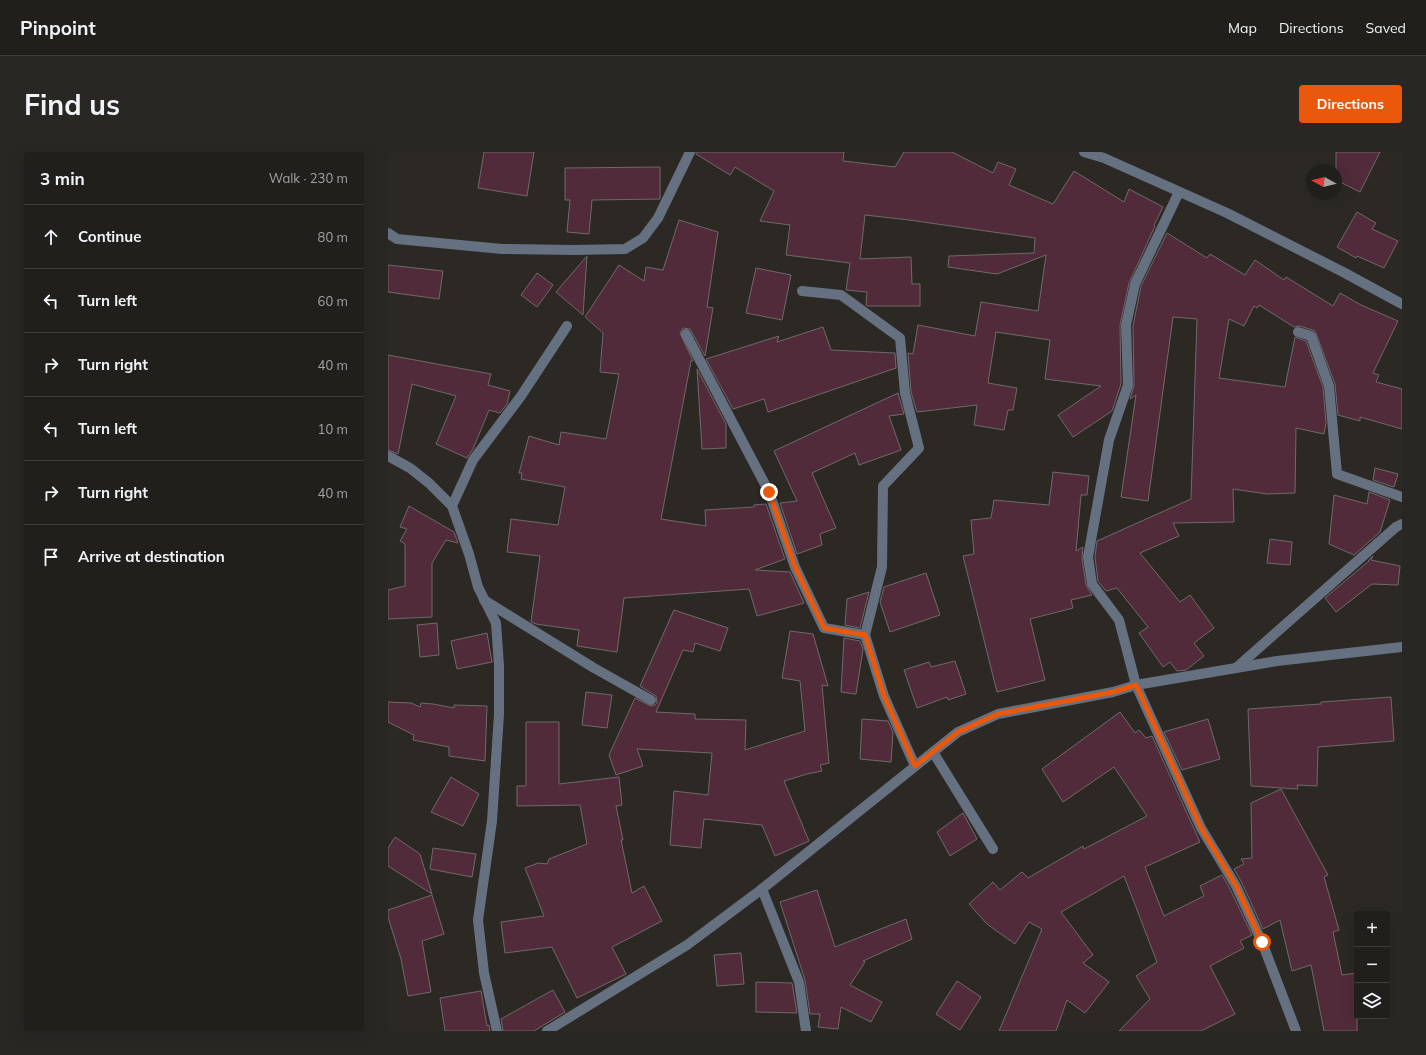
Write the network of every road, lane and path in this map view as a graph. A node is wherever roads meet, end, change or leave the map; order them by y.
1 (690, 152) edge
2 (1084, 152) edge
3 (1179, 192) junction
4 (388, 233) edge
5 (802, 291) dead end
6 (1402, 304) edge
7 (567, 326) dead end
8 (1298, 332) dead end
9 (686, 334) dead end
10 (388, 456) edge
11 (1402, 497) edge
12 (452, 506) junction
13 (1402, 524) edge
14 (484, 600) junction
15 (865, 635) junction
16 (1402, 647) edge
17 (1236, 668) junction
18 (1136, 685) junction
19 (651, 700) dead end
20 (933, 752) junction
21 (915, 766) junction
22 (993, 849) dead end
23 (762, 888) junction
24 (497, 1031) edge
25 (547, 1031) edge
26 (806, 1031) edge
27 (1296, 1031) edge

1 - 4 street
2 - 3 street
3 - 6 street
3 - 18 street
5 - 15 street
7 - 12 street
8 - 11 street
9 - 15 street
10 - 12 street
12 - 14 street
13 - 17 street
14 - 19 street
14 - 24 street
15 - 21 street
16 - 17 street
17 - 18 street
18 - 20 street
18 - 27 street
20 - 21 street
20 - 22 street
21 - 23 street
23 - 25 street
23 - 26 street

